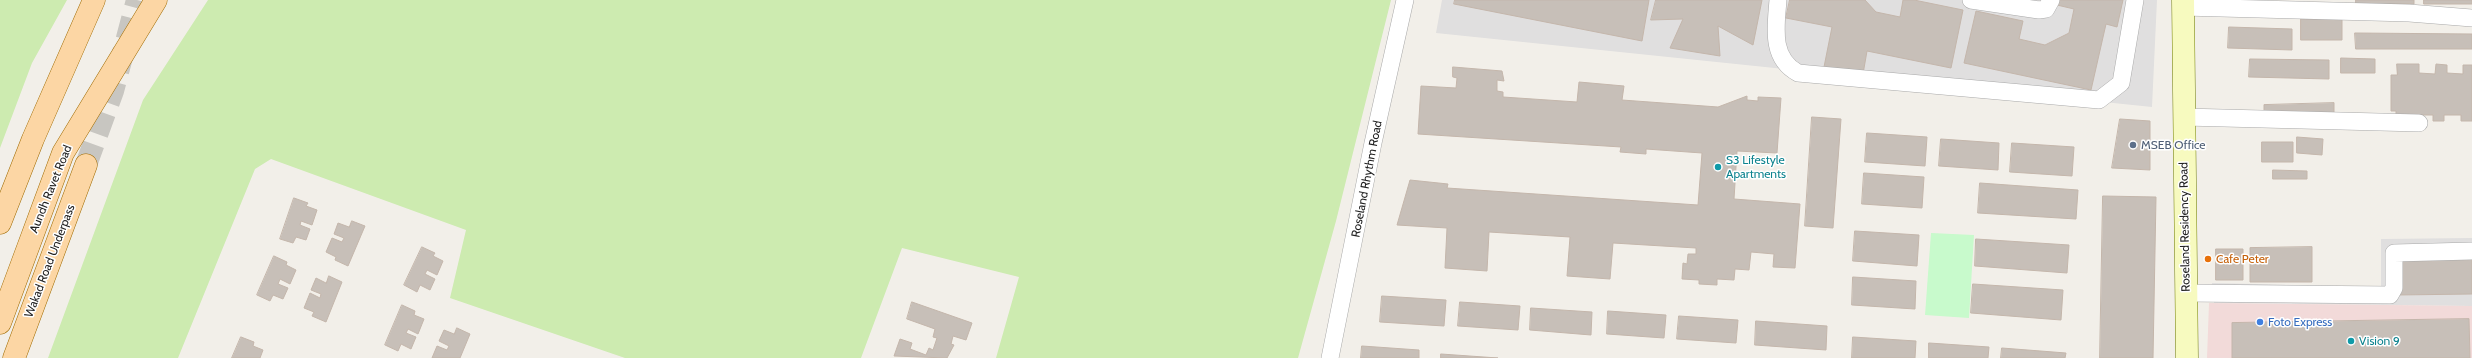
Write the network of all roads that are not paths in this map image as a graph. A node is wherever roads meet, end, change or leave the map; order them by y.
1 (94, 0) edge
2 (156, 0) edge
3 (1405, 0) edge
4 (1778, 0) edge
5 (1971, 0) edge
6 (2051, 0) edge
7 (2135, 0) edge
8 (2183, 4) edge
9 (2472, 18) edge
10 (2184, 117) junction
11 (2419, 123) dead end
12 (86, 165) tunnel mouth
13 (0, 223) edge
14 (2472, 251) edge
15 (2186, 293) junction
16 (0, 323) edge
17 (14, 358) edge
18 (1330, 358) edge
19 (2187, 358) edge

1 - 13 main road
2 - 16 main road, Aundh Ravet Road
3 - 18 street, Roseland Rhythm Road
4 - 7 street
5 - 6 street
8 - 9 street
8 - 10 street, Roseland Residency Road
10 - 11 street
10 - 15 street, Roseland Residency Road
12 - 17 main road, Wakad Road Underpass
14 - 15 street
15 - 19 street, Roseland Residency Road

